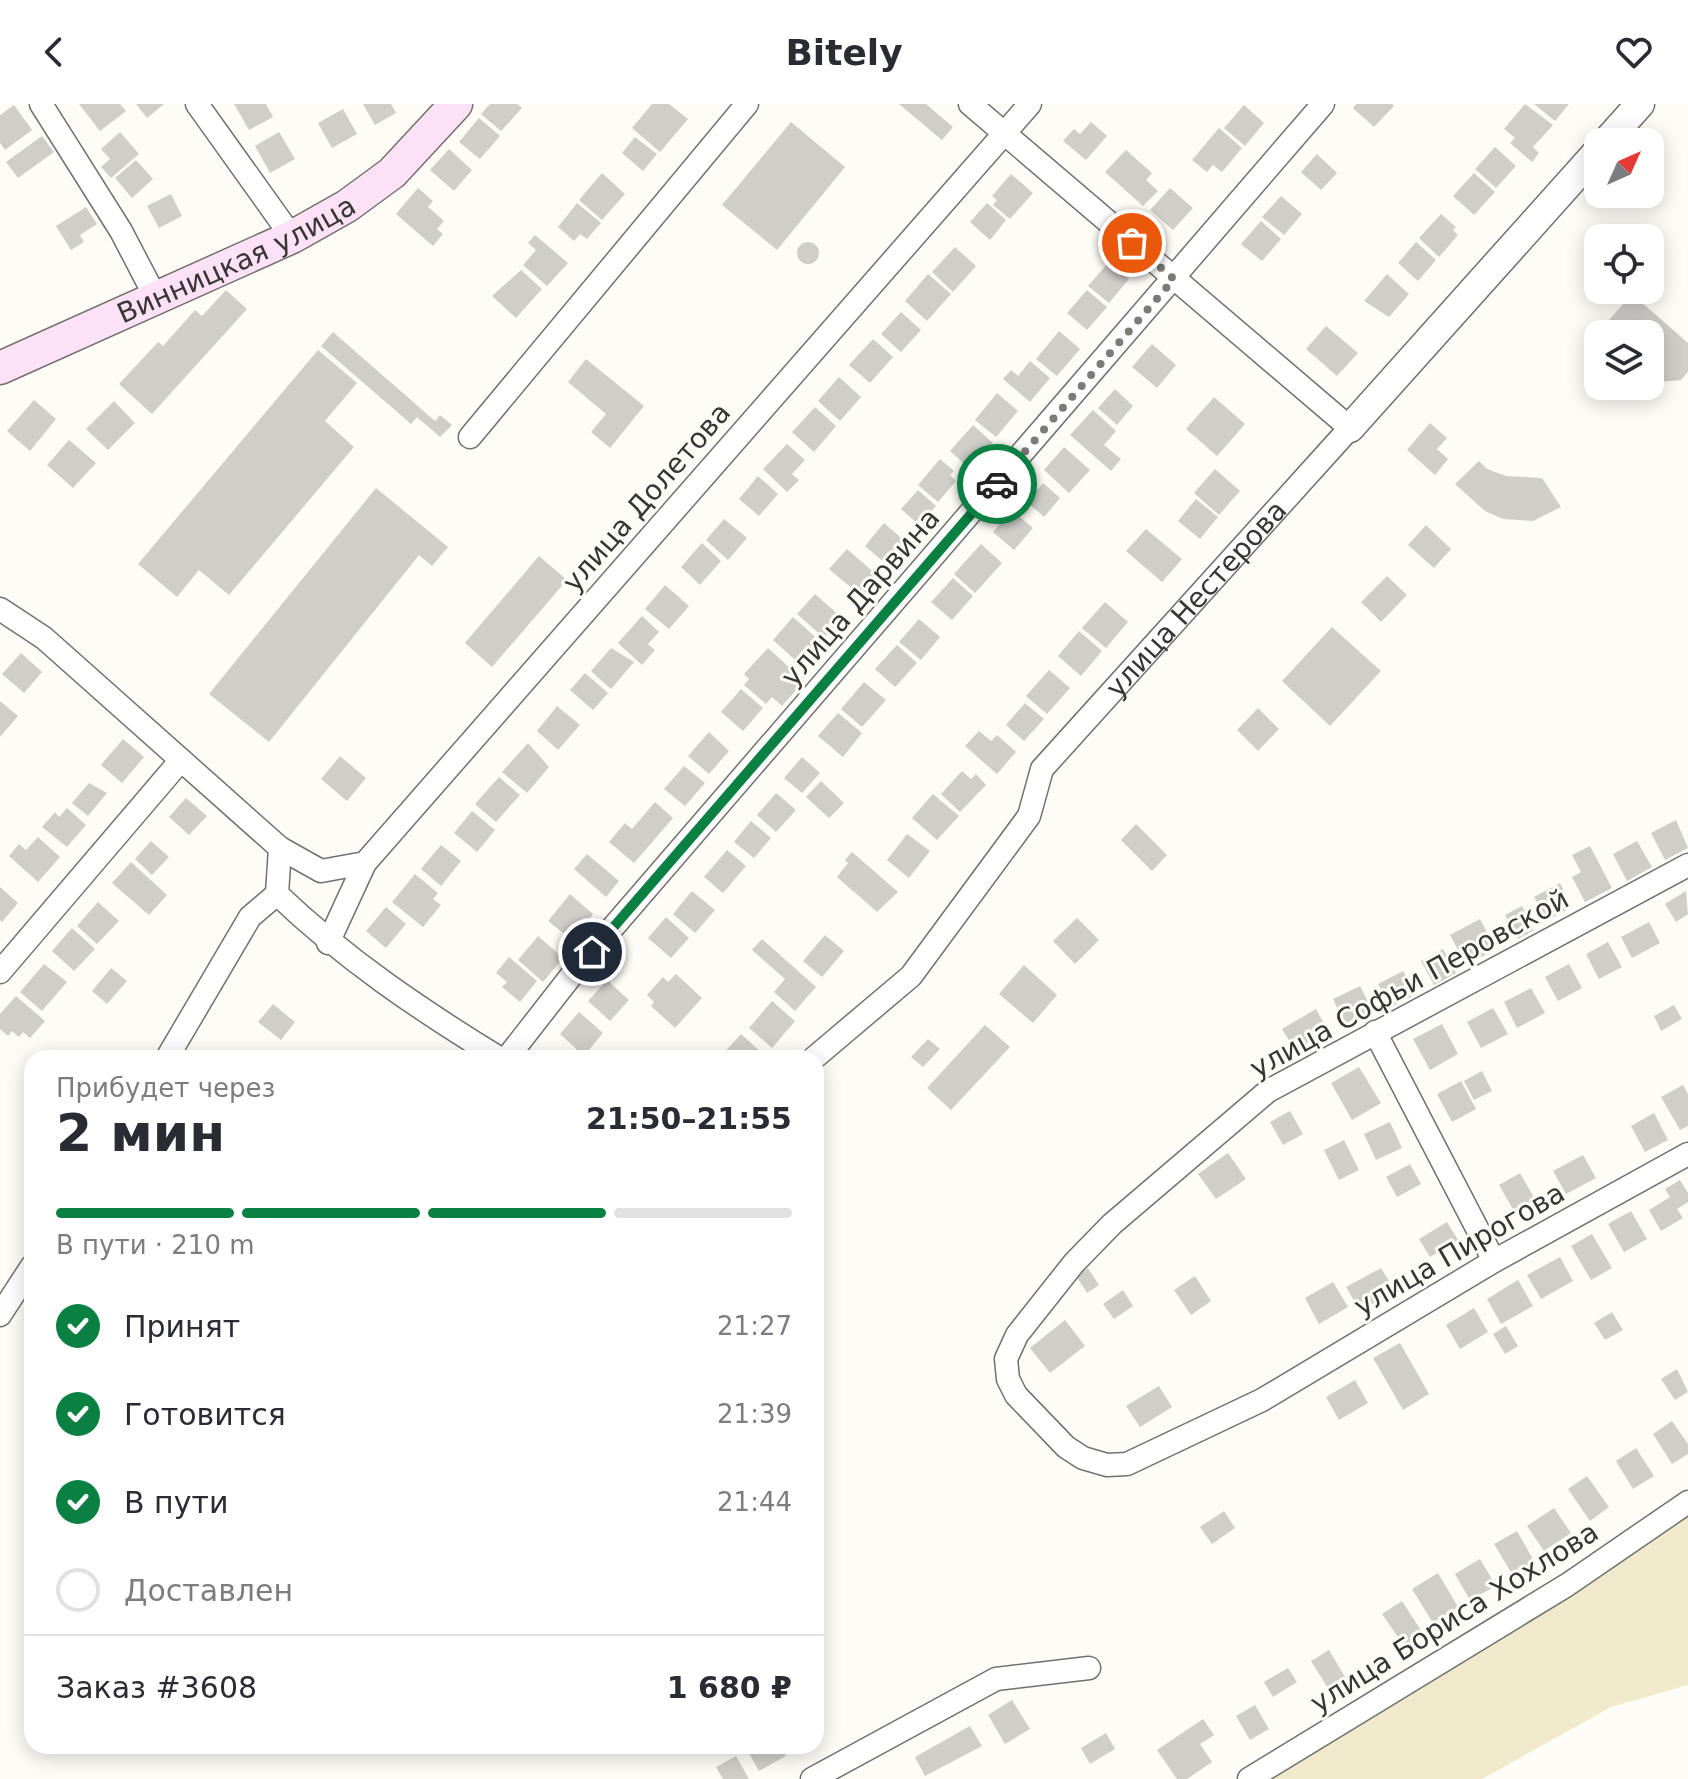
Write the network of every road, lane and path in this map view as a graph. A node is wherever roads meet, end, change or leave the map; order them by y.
1 (41, 104) edge
2 (197, 104) edge
3 (747, 104) edge
4 (970, 104) edge
5 (1030, 104) edge
6 (1323, 104) edge
7 (1640, 104) edge
8 (448, 107) edge
9 (1619, 128) edge
10 (1005, 133) junction
11 (1584, 167) edge
12 (292, 237) junction
13 (1174, 279) junction
14 (157, 300) junction
15 (0, 368) edge
16 (1350, 428) junction
17 (470, 437) dead end
18 (4, 619) edge
19 (181, 760) junction
20 (280, 848) junction
21 (365, 863) junction
22 (1688, 865) edge
23 (277, 894) junction
24 (328, 943) junction
25 (0, 972) edge
26 (1375, 1032) junction
27 (172, 1050) edge
28 (486, 1050) edge
29 (513, 1050) edge
30 (823, 1050) edge
31 (1688, 1154) edge
32 (1494, 1261) junction
33 (24, 1278) edge
34 (0, 1315) edge
35 (1262, 1400) joint
36 (1688, 1502) edge
37 (1089, 1668) dead end
38 (812, 1779) edge
39 (1249, 1779) edge

1 - 14 street
2 - 12 street
3 - 17 street
4 - 10 street
5 - 10 street, улица Долетова
6 - 13 street, улица Дарвина
7 - 9 street
8 - 12 main road, Винницкая улица
10 - 13 street
10 - 21 street, улица Долетова
11 - 16 street, улица Нестерова
12 - 14 main road, Винницкая улица
13 - 16 street
13 - 29 street, улица Дарвина
14 - 15 main road, Винницкая улица
16 - 30 street, улица Нестерова
18 - 19 street
19 - 20 street
19 - 25 street
20 - 21 street
20 - 23 street
21 - 24 street, улица Долетова
22 - 26 street, улица Софьи Перовской
23 - 24 street
23 - 27 street
24 - 28 street
26 - 32 street
26 - 35 street, улица Софьи Перовской
31 - 32 street, улица Пирогова
32 - 35 street, улица Пирогова
33 - 34 street
36 - 39 street, улица Бориса Хохлова
37 - 38 street

